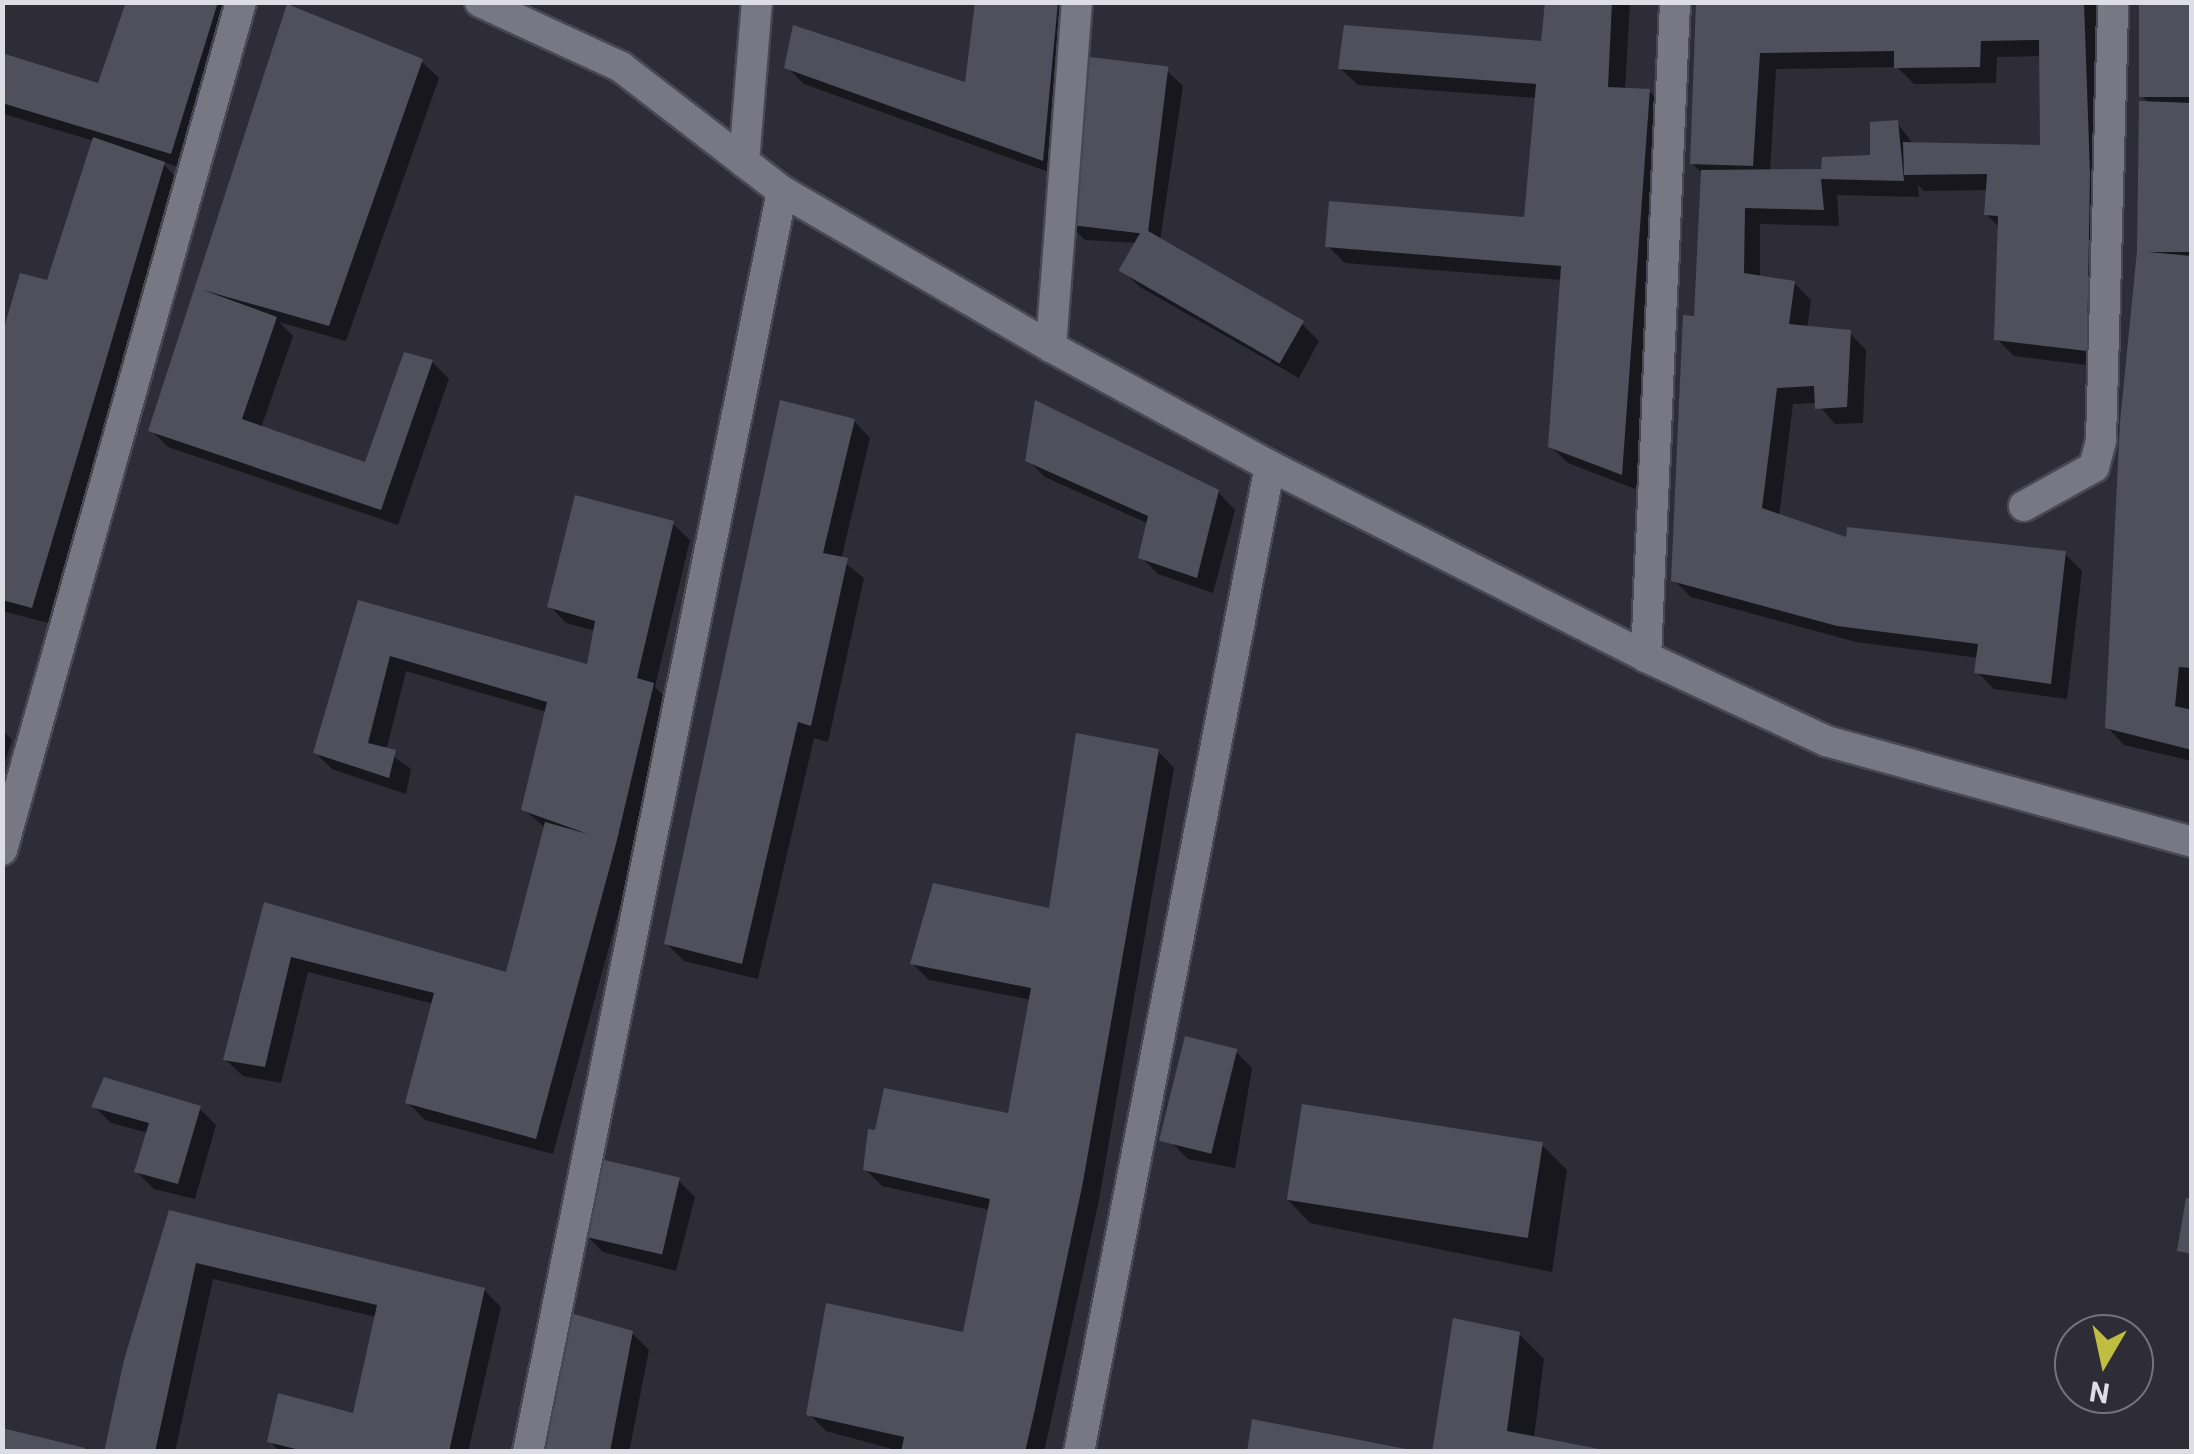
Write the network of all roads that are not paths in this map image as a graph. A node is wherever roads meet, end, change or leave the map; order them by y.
1 (241, 2) edge
2 (480, 2) edge
3 (757, 2) edge
4 (1078, 2) edge
5 (1675, 2) edge
6 (2113, 2) edge
7 (744, 162) junction
8 (782, 191) junction
9 (1051, 347) junction
10 (1270, 466) junction
11 (2024, 506) dead end
12 (1646, 657) junction
13 (2192, 842) edge
14 (2, 850) edge
15 (528, 1452) edge
16 (1079, 1452) edge

1 - 14 street
2 - 7 street
3 - 7 street
4 - 9 street
5 - 12 street
6 - 11 street
7 - 8 street
8 - 9 street
8 - 15 street
9 - 10 street
10 - 12 street
10 - 16 street
12 - 13 street

